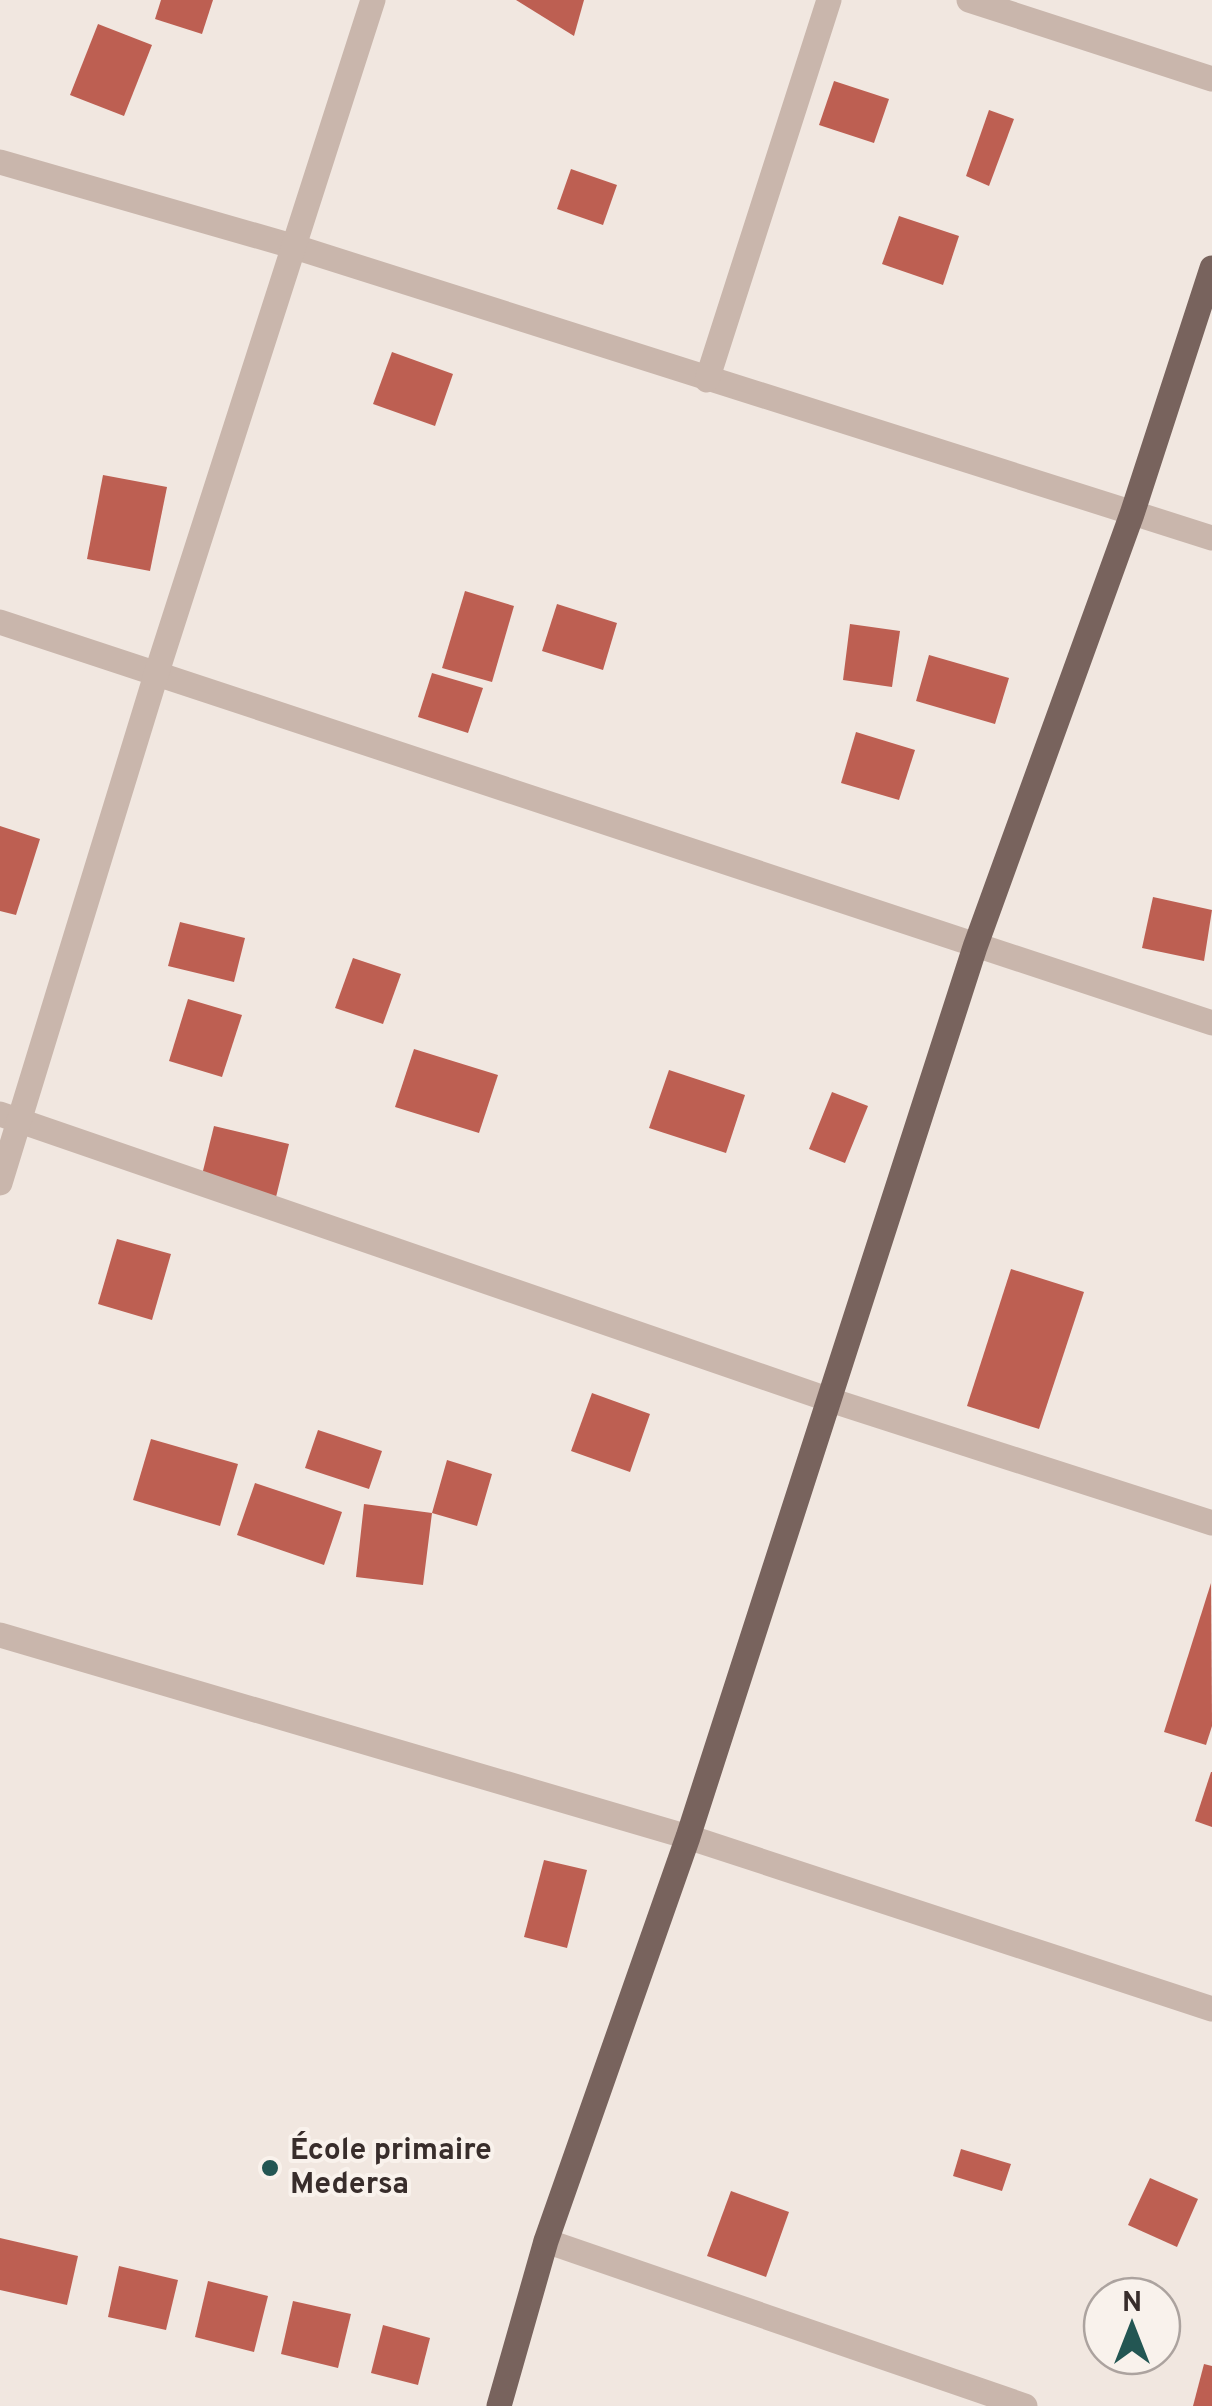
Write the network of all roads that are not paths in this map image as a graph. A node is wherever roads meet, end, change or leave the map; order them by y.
1 (373, 0) edge
2 (829, 0) edge
3 (969, 0) edge
4 (1212, 79) edge
5 (0, 162) edge
6 (292, 246) junction
7 (1212, 268) edge
8 (708, 380) junction
9 (1132, 514) junction
10 (1212, 538) edge
11 (0, 622) edge
12 (156, 675) junction
13 (975, 947) junction
14 (1212, 1023) edge
15 (10, 1117) edge
16 (0, 1183) edge
17 (830, 1400) junction
18 (1212, 1523) edge
19 (0, 1635) edge
20 (688, 1837) junction
21 (1212, 2010) edge
22 (546, 2241) junction
23 (499, 2406) edge
24 (1025, 2406) edge

1 - 6 street
2 - 8 street
3 - 4 street
5 - 6 street
6 - 8 street
6 - 12 street
7 - 9 main road
8 - 9 street
9 - 10 street
9 - 13 main road
11 - 12 street
12 - 13 street
12 - 15 street
13 - 14 street
13 - 17 main road
15 - 16 street
15 - 17 street
17 - 18 street
17 - 20 main road
19 - 20 street
20 - 21 street
20 - 22 main road
22 - 23 main road
22 - 24 street

